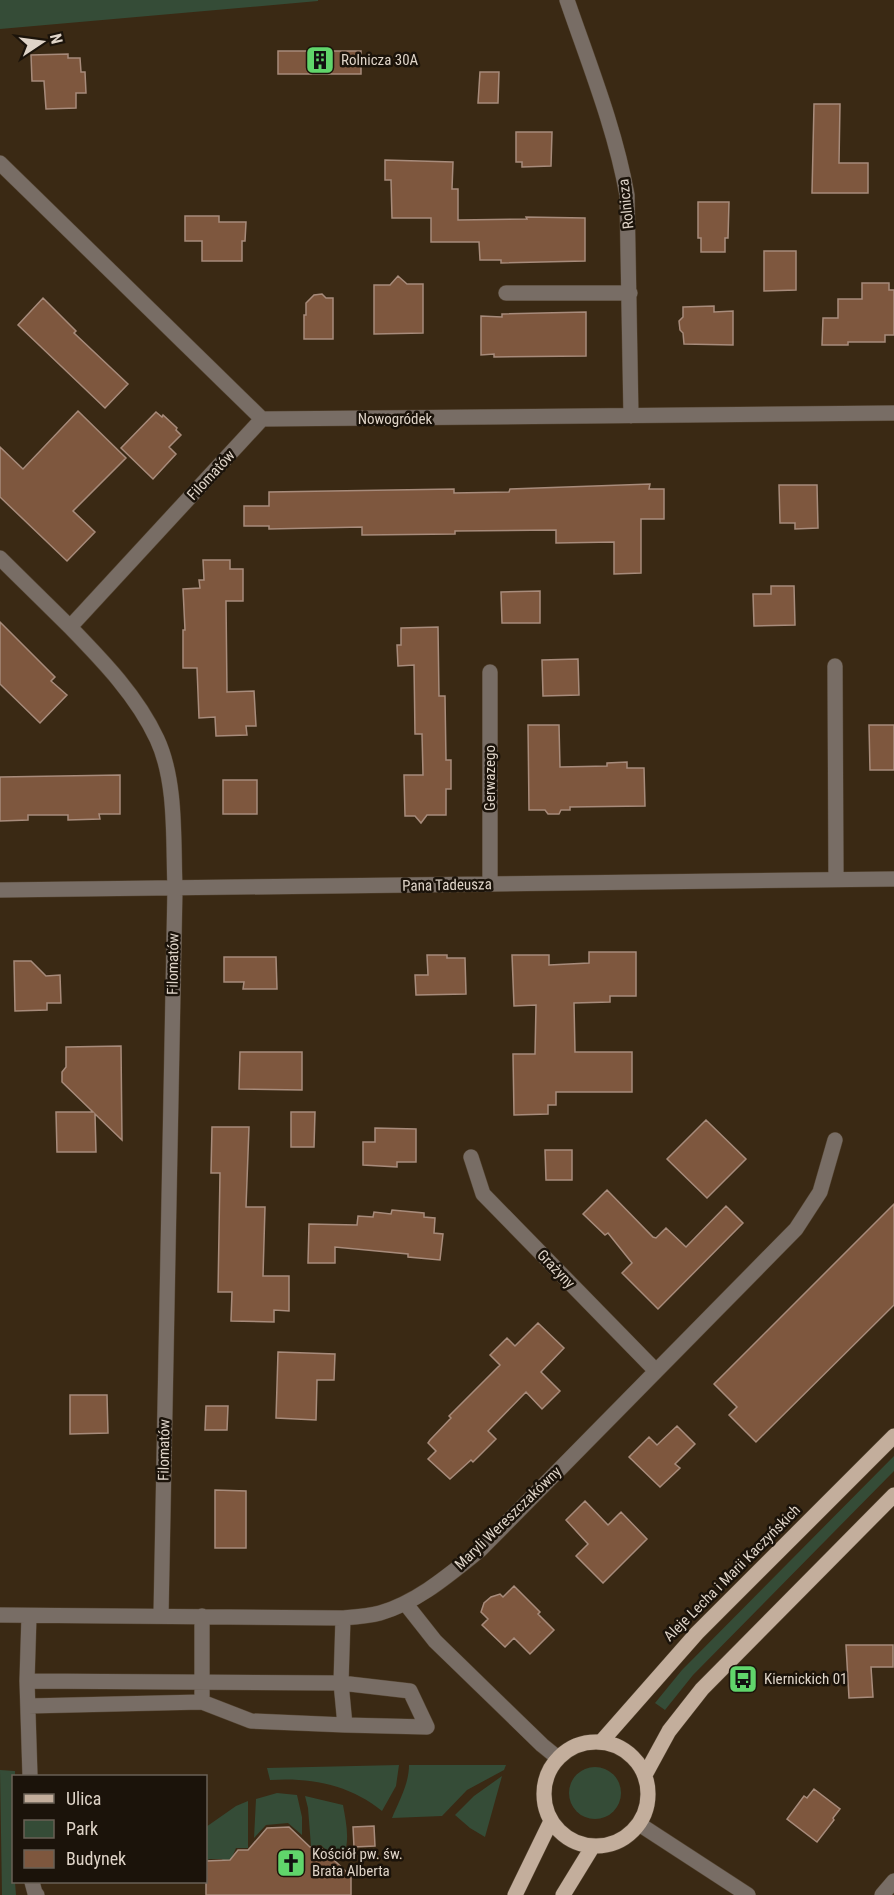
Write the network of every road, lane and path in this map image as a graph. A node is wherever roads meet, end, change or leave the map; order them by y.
1 (567, 0) edge
2 (0, 163) edge
3 (506, 293) dead end
4 (630, 293) junction
5 (894, 413) edge
6 (631, 416) junction
7 (262, 419) junction
8 (0, 558) edge
9 (70, 627) junction
10 (835, 666) dead end
11 (490, 672) dead end
12 (837, 879) junction
13 (894, 879) edge
14 (490, 884) junction
15 (175, 888) junction
16 (0, 890) edge
17 (835, 1140) dead end
18 (471, 1158) dead end
19 (656, 1371) junction
20 (894, 1436) edge
21 (894, 1495) edge
22 (405, 1603) junction
23 (0, 1616) edge
24 (29, 1616) junction
25 (161, 1616) junction
26 (202, 1616) junction
27 (343, 1618) junction
28 (27, 1681) junction
29 (201, 1682) junction
30 (341, 1683) junction
31 (202, 1702) junction
32 (28, 1706) junction
33 (345, 1725) junction
34 (601, 1742) junction
35 (558, 1758) junction
36 (30, 1775) edge
37 (645, 1775) junction
38 (551, 1821) junction
39 (639, 1824) junction
40 (594, 1846) junction
41 (894, 1881) edge
42 (515, 1895) edge
43 (563, 1895) edge
44 (748, 1895) edge
45 (882, 1895) edge

1 - 4 street, Rolnicza
2 - 7 street
3 - 4 street
4 - 6 street, Rolnicza
5 - 6 street, Nowogródek
6 - 7 street, Nowogródek
7 - 9 street, Filomatów
8 - 9 street
9 - 15 street, Filomatów
10 - 12 street
11 - 14 street, Gerwazego
12 - 13 street, Pana Tadeusza
12 - 14 street, Pana Tadeusza
14 - 15 street, Pana Tadeusza
15 - 16 street, Pana Tadeusza
15 - 25 street, Filomatów
17 - 19 street, Maryli Wereszczakówny
18 - 19 street, Grażyny
19 - 22 street, Maryli Wereszczakówny
20 - 34 main road, Aleje Lecha i Marii Kaczyńskich
21 - 37 main road
22 - 27 street, Maryli Wereszczakówny
22 - 35 street
23 - 24 street, Maryli Wereszczakówny
24 - 25 street, Maryli Wereszczakówny
24 - 28 street
25 - 26 street, Maryli Wereszczakówny
26 - 27 street, Maryli Wereszczakówny
26 - 29 street
27 - 30 street
28 - 29 street
28 - 32 street
29 - 30 street
29 - 31 street
30 - 33 street
30 - 33 street
31 - 32 street
31 - 33 street
32 - 36 street
34 - 35 main road
34 - 37 main road
35 - 38 main road
37 - 39 main road
38 - 40 main road
38 - 42 main road
39 - 40 main road
39 - 44 street
40 - 43 main road
41 - 45 street

